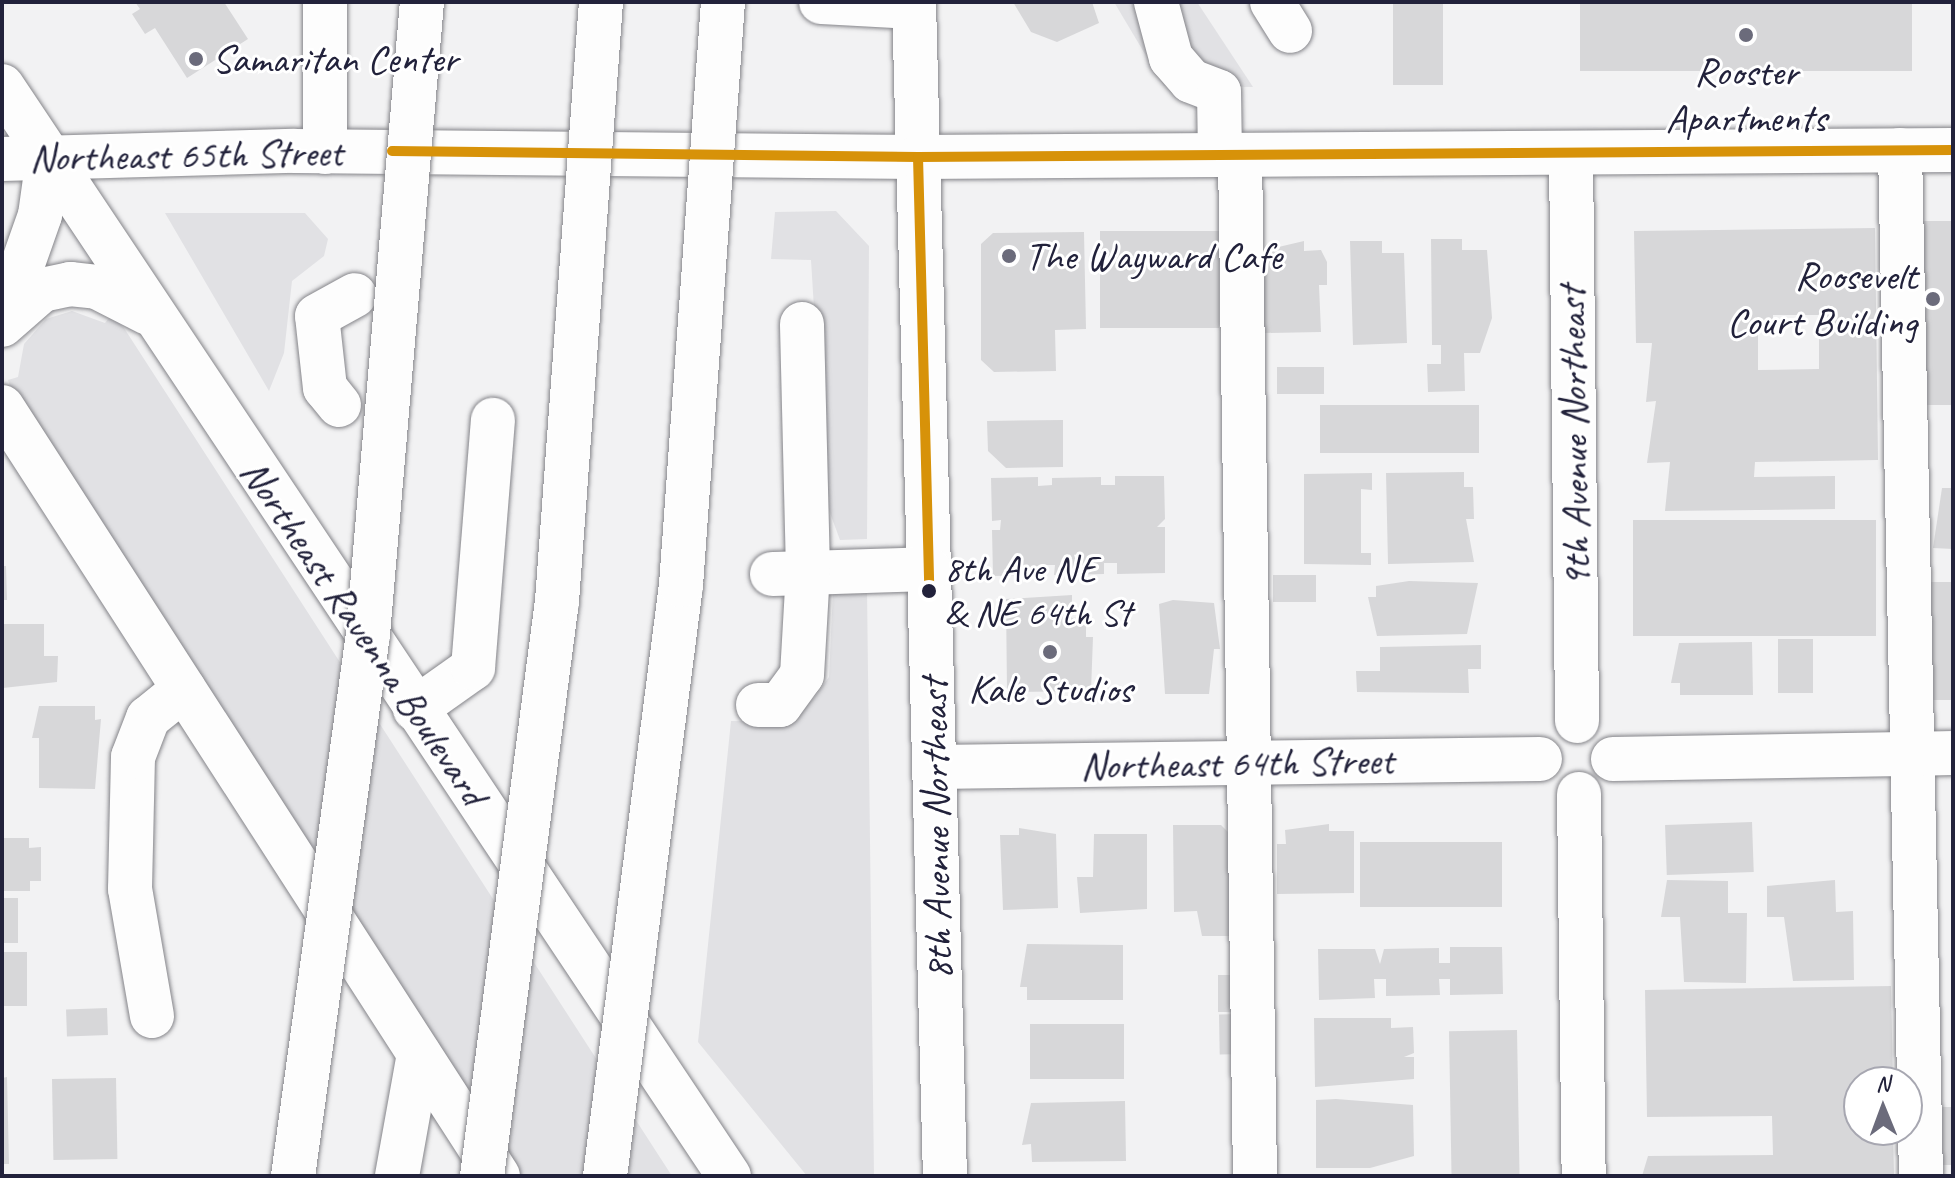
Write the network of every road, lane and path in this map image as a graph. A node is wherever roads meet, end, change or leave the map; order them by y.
1 (325, 2) edge
2 (422, 2) edge
3 (601, 2) edge
4 (723, 2) edge
5 (1156, 2) edge
6 (821, 4) edge
7 (914, 5) edge
8 (2, 86) edge
9 (1900, 150) junction
10 (1953, 150) edge
11 (325, 152) junction
12 (1571, 153) junction
13 (1230, 155) junction
14 (918, 157) junction
15 (48, 158) junction
16 (2, 159) edge
17 (355, 295) dead end
18 (150, 314) junction
19 (2, 324) edge
20 (802, 324) dead end
21 (339, 405) dead end
22 (2, 407) edge
23 (493, 420) dead end
24 (929, 569) junction
25 (790, 573) junction
26 (184, 689) junction
27 (758, 705) dead end
28 (415, 709) junction
29 (1577, 721) junction
30 (1934, 754) edge
31 (1540, 759) junction
32 (1613, 759) junction
33 (1248, 763) junction
34 (934, 767) junction
35 (1579, 794) junction
36 (152, 1016) dead end
37 (419, 1054) junction
38 (293, 1176) edge
39 (397, 1176) edge
40 (482, 1176) edge
41 (498, 1176) edge
42 (605, 1176) edge
43 (729, 1176) edge
44 (945, 1176) edge
45 (1255, 1176) edge
46 (1584, 1176) edge
47 (1921, 1176) edge

1 - 11 main road
2 - 38 main road, bridge
3 - 40 main road, bridge
4 - 42 main road, bridge
5 - 13 main road
6 - 7 main road
7 - 14 main road, 8th Avenue Northeast
8 - 15 main road, Northeast Ravenna Boulevard
9 - 10 main road, Northeast 65th Street
9 - 12 main road, Northeast 65th Street
9 - 30 main road
11 - 14 main road, Northeast 65th Street
11 - 15 main road, Northeast 65th Street
12 - 13 main road, Northeast 65th Street
12 - 29 main road, 9th Avenue Northeast
13 - 14 main road, Northeast 65th Street
13 - 33 main road
14 - 24 main road, 8th Avenue Northeast
15 - 16 main road, Northeast 65th Street
15 - 18 main road, Northeast Ravenna Boulevard
15 - 19 main road
17 - 21 main road
18 - 19 main road
18 - 28 main road, Northeast Ravenna Boulevard
20 - 25 main road
22 - 26 main road
23 - 28 main road
24 - 25 main road
24 - 34 main road, 8th Avenue Northeast
25 - 27 main road
26 - 36 main road
26 - 37 main road
28 - 43 main road, Northeast Ravenna Boulevard
29 - 31 main road
29 - 32 main road
30 - 32 main road
30 - 47 main road
31 - 33 main road, Northeast 64th Street
31 - 35 main road
32 - 35 main road
33 - 34 main road, Northeast 64th Street
33 - 45 main road
34 - 44 main road, 8th Avenue Northeast
35 - 46 main road
37 - 39 main road
37 - 41 main road

